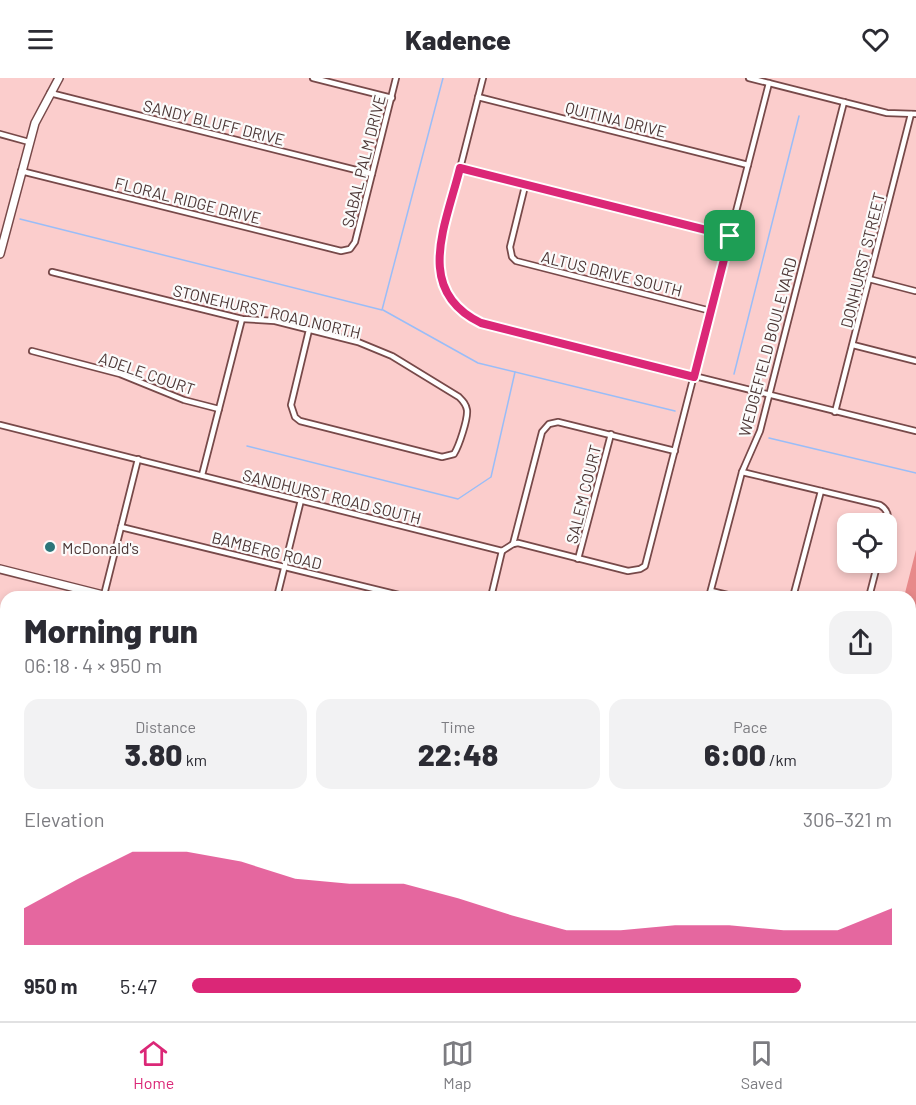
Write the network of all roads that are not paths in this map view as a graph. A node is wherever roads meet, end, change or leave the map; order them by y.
1 (59, 78) edge
2 (313, 78) edge
3 (396, 78) edge
4 (483, 78) edge
5 (749, 78) edge
6 (769, 83) junction
7 (50, 93) junction
8 (478, 97) junction
9 (392, 98) junction
10 (844, 102) junction
11 (913, 114) edge
12 (0, 134) edge
13 (29, 142) junction
14 (748, 165) junction
15 (460, 168) junction
16 (21, 171) junction
17 (372, 174) junction
18 (525, 186) junction
19 (730, 236) junction
20 (350, 249) joint
21 (0, 254) edge
22 (52, 272) dead end
23 (869, 279) junction
24 (915, 291) edge
25 (711, 310) junction
26 (242, 319) junction
27 (309, 330) junction
28 (853, 345) junction
29 (32, 351) dead end
30 (916, 361) edge
31 (694, 377) junction
32 (768, 395) junction
33 (219, 409) junction
34 (835, 412) junction
35 (0, 425) edge
36 (916, 431) edge
37 (610, 434) junction
38 (675, 451) junction
39 (138, 459) junction
40 (742, 472) junction
41 (202, 476) junction
42 (820, 491) junction
43 (301, 500) junction
44 (887, 513) edge
45 (121, 526) junction
46 (513, 544) junction
47 (502, 551) junction
48 (578, 559) junction
49 (284, 566) junction
50 (0, 569) edge
51 (875, 573) edge
52 (87, 591) edge
53 (108, 591) edge
54 (278, 591) edge
55 (382, 591) edge
56 (492, 591) edge
57 (711, 591) edge
58 (795, 591) edge
59 (871, 591) edge

1 - 7 street
2 - 9 street
3 - 9 street, SABAL PALM DRIVE
4 - 8 street
5 - 6 street
6 - 10 street
6 - 14 street
7 - 13 street
7 - 17 street, SANDY BLUFF DRIVE
8 - 14 street, QUITINA DRIVE
8 - 15 street
9 - 17 street, SABAL PALM DRIVE
10 - 11 street
10 - 32 street, WEDGEFIELD BOULEVARD
11 - 23 street, DONHURST STREET
12 - 13 street
13 - 16 street
14 - 19 street
15 - 18 street
15 - 31 street
16 - 20 street, FLORAL RIDGE DRIVE
16 - 21 street
17 - 20 street, SABAL PALM DRIVE
18 - 19 street
18 - 25 street, ALTUS DRIVE SOUTH
19 - 25 street
22 - 26 street, STONEHURST ROAD NORTH
23 - 24 street
23 - 28 street, DONHURST STREET
25 - 31 street
26 - 27 street, STONEHURST ROAD NORTH
26 - 33 street
27 - 27 street, STONEHURST ROAD NORTH
28 - 30 street
28 - 34 street, DONHURST STREET
29 - 33 street, ADELE COURT
31 - 32 street
31 - 38 street
32 - 34 street
32 - 40 street, WEDGEFIELD BOULEVARD
33 - 41 street
34 - 36 street
35 - 39 street, SANDHURST ROAD SOUTH
37 - 38 street
37 - 46 street
37 - 48 street, SALEM COURT
38 - 48 street
39 - 41 street, SANDHURST ROAD SOUTH
39 - 45 street
40 - 42 street
40 - 57 street, WEDGEFIELD BOULEVARD
41 - 43 street, SANDHURST ROAD SOUTH
42 - 44 street
42 - 58 street
43 - 47 street, SANDHURST ROAD SOUTH
43 - 49 street
45 - 49 street, BAMBERG ROAD
45 - 53 street
46 - 47 street
46 - 48 street
47 - 56 street
49 - 54 street
49 - 55 street, BAMBERG ROAD
50 - 52 street
51 - 59 street

